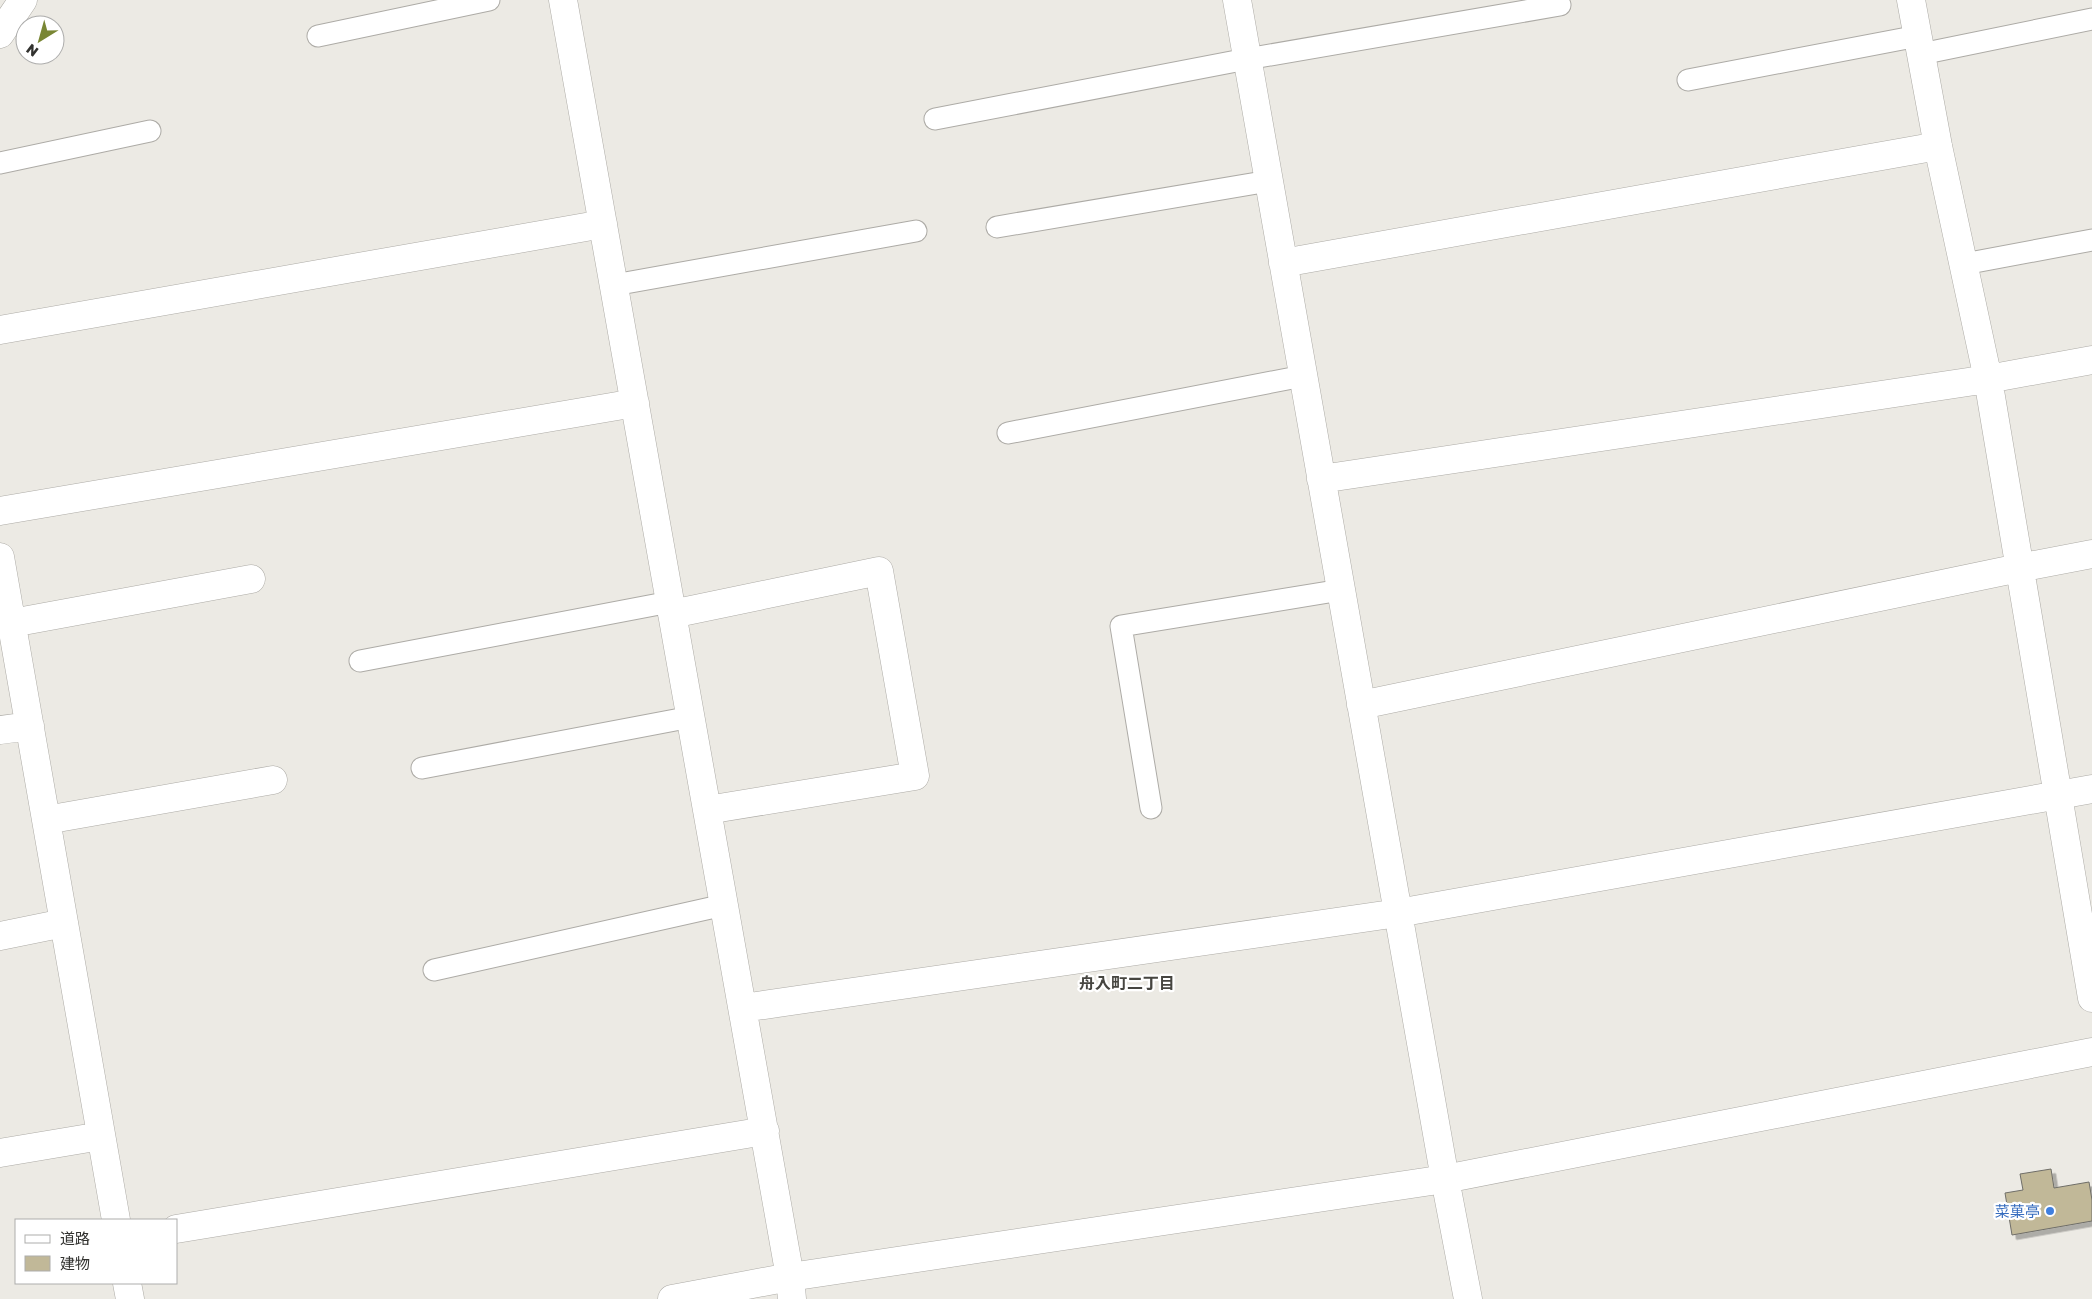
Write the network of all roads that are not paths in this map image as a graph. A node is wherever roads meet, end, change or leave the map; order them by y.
1 (24, 0) edge
2 (489, 0) edge
3 (563, 0) edge
4 (1237, 0) edge
5 (1912, 0) edge
6 (1560, 5) dead end
7 (2092, 20) edge
8 (0, 34) edge
9 (318, 36) dead end
10 (1920, 45) junction
11 (1247, 59) junction
12 (1688, 80) dead end
13 (935, 119) dead end
14 (150, 131) dead end
15 (1938, 146) junction
16 (0, 163) edge
17 (1269, 181) junction
18 (603, 224) junction
19 (997, 227) dead end
20 (916, 231) dead end
21 (2092, 240) edge
22 (1283, 263) junction
23 (1964, 264) junction
24 (614, 285) junction
25 (0, 330) edge
26 (2092, 360) edge
27 (1303, 376) junction
28 (1988, 379) junction
29 (635, 403) junction
30 (1008, 433) dead end
31 (1321, 479) junction
32 (0, 511) edge
33 (2092, 554) edge
34 (0, 557) edge
35 (2019, 568) junction
36 (251, 579) dead end
37 (1341, 590) junction
38 (671, 608) junction
39 (7, 612) edge
40 (360, 661) dead end
41 (1361, 705) junction
42 (690, 717) junction
43 (30, 726) junction
44 (0, 730) edge
45 (422, 768) dead end
46 (274, 780) dead end
47 (2092, 789) edge
48 (2058, 796) junction
49 (1151, 808) dead end
50 (707, 810) junction
51 (46, 820) junction
52 (724, 905) junction
53 (1398, 913) junction
54 (64, 923) junction
55 (0, 936) edge
56 (434, 970) dead end
57 (2092, 998) edge
58 (743, 1008) junction
59 (2092, 1052) edge
60 (764, 1131) junction
61 (101, 1136) junction
62 (0, 1153) edge
63 (1445, 1179) junction
64 (116, 1219) edge
65 (178, 1229) edge
66 (127, 1284) edge
67 (791, 1288) edge
68 (130, 1299) edge
69 (672, 1299) edge
70 (1468, 1299) edge

1 - 8 street
2 - 9 lane
3 - 18 street
4 - 11 street
5 - 10 street
6 - 11 lane
7 - 10 lane
10 - 12 lane
10 - 15 street
11 - 13 lane
11 - 17 street
14 - 16 lane
15 - 22 street
15 - 23 street
17 - 19 lane
17 - 22 street
18 - 24 street
18 - 25 street
20 - 24 lane
21 - 23 lane
22 - 27 street
23 - 28 street
24 - 29 street
26 - 28 street
27 - 30 lane
27 - 31 street
28 - 31 street
28 - 35 street
29 - 32 street
29 - 38 street
31 - 37 street
33 - 35 street
34 - 39 street
35 - 41 street
35 - 48 street
36 - 39 street
37 - 41 street
37 - 49 lane
38 - 40 lane
38 - 42 street
38 - 50 street
39 - 43 street
41 - 53 street
42 - 45 lane
42 - 50 street
43 - 44 street
43 - 51 street
46 - 51 street
47 - 48 street
48 - 53 street
48 - 57 street
50 - 52 street
51 - 54 street
52 - 56 lane
52 - 58 street
53 - 58 street
53 - 63 street
54 - 55 street
54 - 61 street
58 - 60 street
59 - 63 street
60 - 65 street
60 - 67 street
61 - 62 street
61 - 64 street
63 - 67 street
63 - 70 street
66 - 68 street
67 - 69 street

